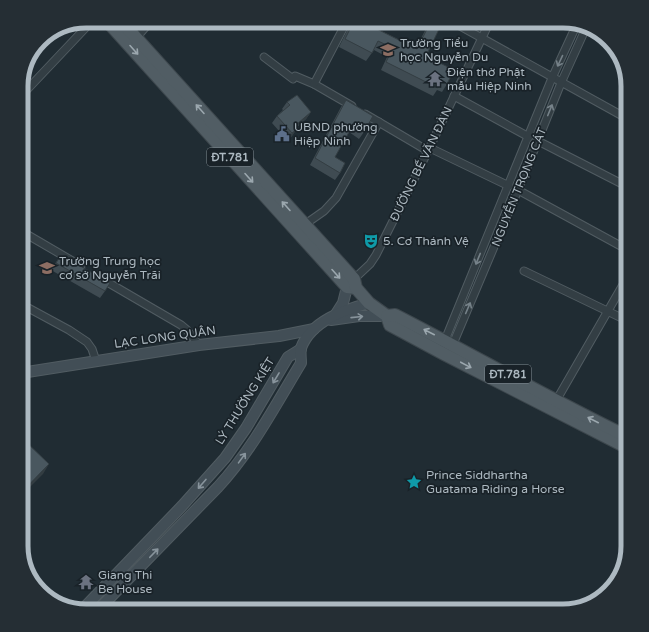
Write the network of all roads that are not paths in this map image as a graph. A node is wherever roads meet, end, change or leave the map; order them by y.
1 (85, 28) edge
2 (114, 28) edge
3 (127, 28) edge
4 (145, 28) edge
5 (343, 28) edge
6 (464, 28) edge
7 (487, 28) edge
8 (574, 29) edge
9 (584, 32) edge
10 (136, 38) junction
11 (482, 38) junction
12 (264, 57) dead end
13 (552, 78) junction
14 (561, 83) junction
15 (314, 84) junction
16 (28, 89) edge
17 (454, 96) junction
18 (621, 115) edge
19 (379, 122) junction
20 (529, 137) junction
21 (538, 141) junction
22 (429, 149) junction
23 (621, 183) edge
24 (509, 186) junction
25 (518, 190) junction
26 (304, 225) junction
27 (28, 235) edge
28 (621, 246) edge
29 (524, 271) dead end
30 (352, 285) junction
31 (621, 288) edge
32 (369, 302) junction
33 (28, 308) edge
34 (608, 311) junction
35 (386, 316) junction
36 (331, 317) junction
37 (621, 318) edge
38 (314, 329) junction
39 (449, 342) junction
40 (199, 345) junction
41 (301, 349) junction
42 (444, 354) junction
43 (96, 361) junction
44 (487, 370) junction
45 (28, 372) edge
46 (556, 401) junction
47 (621, 434) edge
48 (621, 444) edge
49 (88, 604) edge
50 (104, 604) edge

1 - 16 street
2 -> 30 main road, ĐT.781
3 - 10 main road, ĐT.781
4 - 10 street
5 - 15 street
6 - 11 street
7 - 11 street, ĐƯỜNG BẾ VĂN ĐÀN
8 -> 13 street
9 - 14 street, NGUYỄN TRỌNG CÁT
26 -> 10 main road, ĐT.781
11 - 13 street
11 - 17 street, ĐƯỜNG BẾ VĂN ĐÀN
12 - 15 street
13 - 14 street
13 - 20 street
14 - 18 street
21 -> 14 street, NGUYỄN TRỌNG CÁT
15 - 19 street
17 - 20 street
17 - 22 street, ĐƯỜNG BẾ VĂN ĐÀN
19 - 22 street
19 - 26 street
20 - 24 street
21 - 23 street
21 - 25 street, NGUYỄN TRỌNG CÁT
22 - 24 street
22 - 30 street, ĐƯỜNG BẾ VĂN ĐÀN
24 -> 39 street
25 - 28 street
39 -> 25 street, NGUYỄN TRỌNG CÁT
26 - 30 main road, ĐT.781
27 - 40 street
29 - 34 street
30 - 32 main road, ĐT.781
30 - 36 main road
31 - 34 street
32 - 35 main road, ĐT.781
32 - 36 main road, LẠC LONG QUÂN
33 - 43 street
34 - 37 street
34 - 46 street
36 -> 35 main road, LẠC LONG QUÂN
39 -> 35 main road, ĐT.781
35 - 42 main road, ĐT.781
36 - 38 main road, LẠC LONG QUÂN
38 - 40 main road, LẠC LONG QUÂN
38 - 41 main road, LẠC LONG QUÂN
39 - 42 main road
39 - 44 main road, ĐT.781
40 - 43 main road, LẠC LONG QUÂN
41 -> 49 main road, LÝ THƯỜNG KIỆT
50 -> 41 main road
42 -> 44 main road, ĐT.781
43 - 45 main road, LẠC LONG QUÂN
44 - 46 main road, ĐT.781
44 - 48 main road, ĐT.781
47 -> 46 main road, ĐT.781

